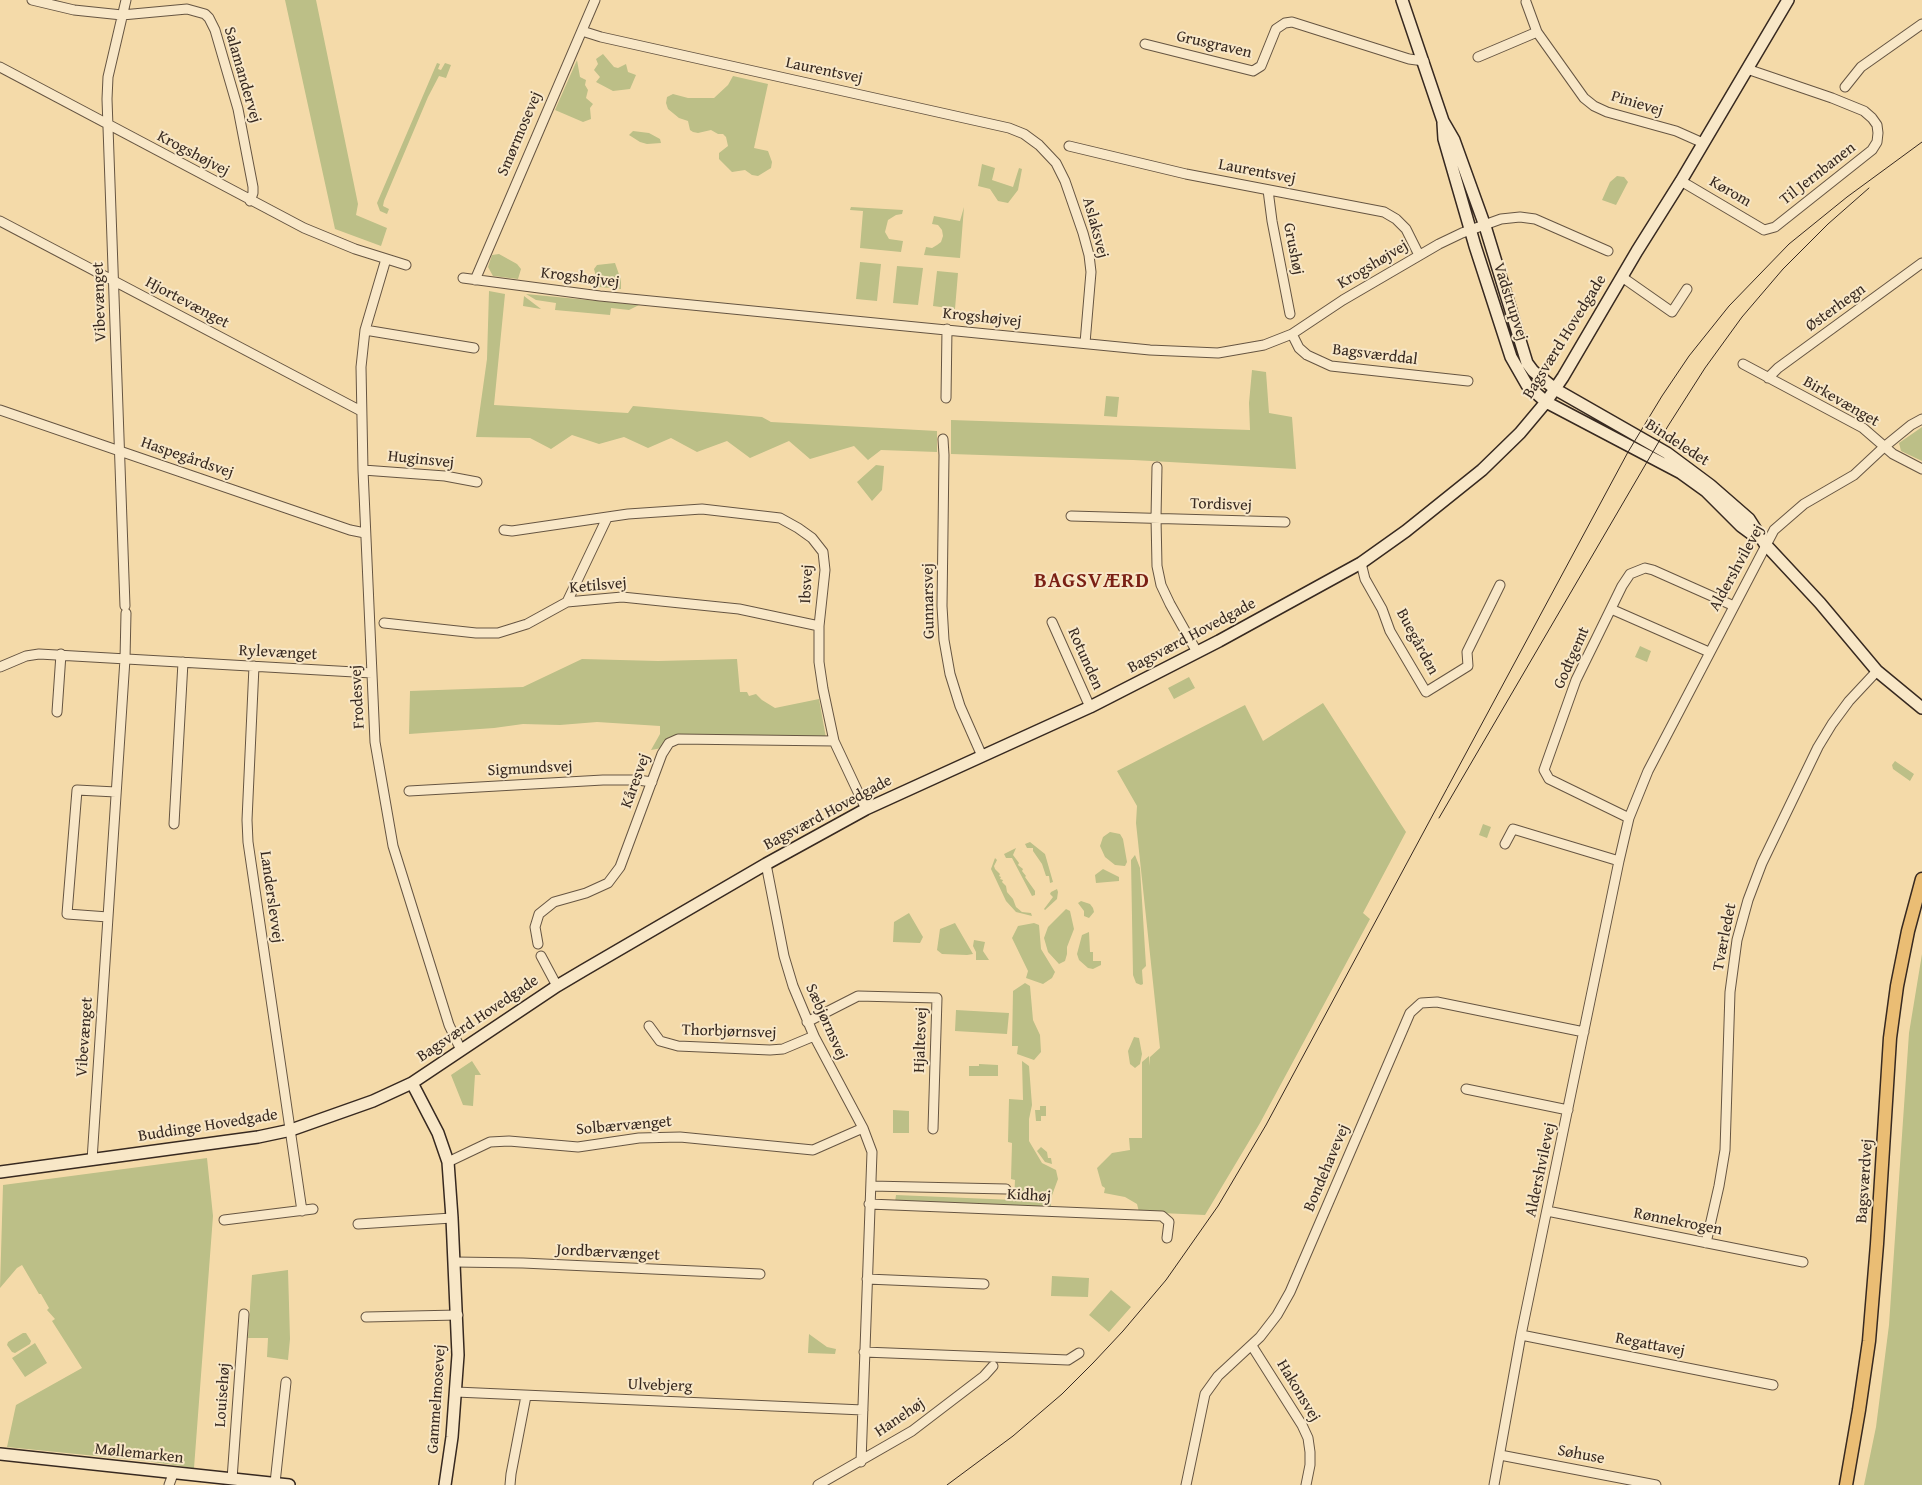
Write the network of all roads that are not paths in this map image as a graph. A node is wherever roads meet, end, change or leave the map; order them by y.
1 (32, 0) edge
2 (126, 0) edge
3 (595, 0) edge
4 (1402, 0) edge
5 (1788, 0) edge
6 (1526, 2) dead end
7 (122, 15) junction
8 (1922, 24) edge
9 (582, 31) junction
10 (1537, 32) junction
11 (1145, 44) dead end
12 (1478, 57) dead end
13 (1424, 61) junction
14 (0, 67) edge
15 (1747, 69) junction
16 (1844, 87) dead end
17 (1443, 121) junction
18 (109, 126) junction
19 (1703, 143) junction
20 (1070, 146) dead end
21 (1051, 156) joint
22 (1681, 181) junction
23 (1268, 190) junction
24 (250, 201) junction
25 (0, 221) edge
26 (1485, 226) junction
27 (1764, 230) joint
28 (1470, 231) junction
29 (1608, 251) dead end
30 (1419, 255) junction
31 (386, 259) junction
32 (1922, 263) edge
33 (406, 264) dead end
34 (1622, 277) junction
35 (463, 278) dead end
36 (475, 280) junction
37 (114, 281) junction
38 (1687, 289) dead end
39 (1290, 314) dead end
40 (365, 330) junction
41 (947, 330) junction
42 (1292, 334) junction
43 (1085, 343) junction
44 (474, 348) dead end
45 (1743, 364) dead end
46 (1768, 378) junction
47 (1468, 381) dead end
48 (1555, 389) junction
49 (946, 398) dead end
50 (1546, 402) junction
51 (0, 410) edge
52 (361, 411) junction
53 (1922, 419) edge
54 (943, 439) dead end
55 (1884, 446) junction
56 (120, 451) junction
57 (1157, 467) dead end
58 (1922, 469) edge
59 (363, 470) junction
60 (477, 482) dead end
61 (1071, 516) dead end
62 (607, 518) junction
63 (1156, 518) junction
64 (1285, 522) dead end
65 (504, 530) dead end
66 (365, 533) junction
67 (1765, 544) junction
68 (1361, 563) junction
69 (1500, 585) dead end
70 (567, 602) junction
71 (1734, 606) junction
72 (1610, 609) junction
73 (1052, 622) dead end
74 (384, 624) dead end
75 (819, 626) junction
76 (1197, 652) junction
77 (1709, 652) junction
78 (61, 654) junction
79 (125, 659) junction
80 (183, 662) junction
81 (254, 666) junction
82 (0, 667) edge
83 (1877, 670) junction
84 (372, 673) junction
85 (1090, 707) junction
86 (1922, 708) edge
87 (57, 712) dead end
88 (834, 741) junction
89 (982, 756) junction
90 (652, 782) junction
91 (409, 791) dead end
92 (116, 792) junction
93 (866, 809) junction
94 (1629, 818) junction
95 (174, 824) dead end
96 (1505, 844) dead end
97 (1619, 861) junction
98 (766, 864) junction
99 (1922, 880) edge
100 (108, 917) junction
101 (538, 944) dead end
102 (541, 956) dead end
103 (557, 986) junction
104 (807, 1022) junction
105 (649, 1026) dead end
106 (1584, 1032) junction
107 (814, 1036) junction
108 (461, 1050) junction
109 (412, 1083) junction
110 (1466, 1089) dead end
111 (1568, 1110) junction
112 (863, 1128) junction
113 (291, 1130) junction
114 (933, 1130) dead end
115 (92, 1160) junction
116 (448, 1162) junction
117 (0, 1172) edge
118 (0, 1180) edge
119 (871, 1186) junction
120 (1006, 1189) dead end
121 (869, 1204) junction
122 (313, 1209) dead end
123 (302, 1211) junction
124 (1547, 1211) junction
125 (452, 1218) junction
126 (224, 1220) dead end
127 (358, 1224) dead end
128 (1167, 1238) dead end
129 (1706, 1243) junction
130 (455, 1262) junction
131 (1803, 1262) dead end
132 (760, 1274) dead end
133 (867, 1279) junction
134 (984, 1284) dead end
135 (244, 1314) dead end
136 (458, 1315) junction
137 (366, 1317) dead end
138 (1522, 1335) junction
139 (1252, 1346) junction
140 (864, 1352) junction
141 (1079, 1352) dead end
142 (993, 1366) dead end
143 (286, 1382) dead end
144 (1773, 1385) dead end
145 (456, 1392) junction
146 (526, 1396) junction
147 (862, 1410) junction
148 (0, 1454) edge
149 (1500, 1455) junction
150 (861, 1462) junction
151 (171, 1479) edge
152 (232, 1479) junction
153 (281, 1484) edge
154 (289, 1485) edge
155 (445, 1485) edge
156 (510, 1485) edge
157 (818, 1485) edge
158 (1186, 1485) edge
159 (1306, 1485) edge
160 (1494, 1485) edge
161 (1656, 1485) edge
162 (1846, 1485) edge

1 - 7 street, Salamandervej
2 - 7 street, Vibevænget
3 - 9 street, Smørmosevej
4 - 13 street, Vadstrupvej
5 - 15 street, Bagsværd Hovedgade
6 - 10 street, Pinievej
7 - 18 street, Vibevænget
7 - 24 street, Salamandervej
8 - 16 street
9 - 21 street, Laurentsvej
9 - 36 street, Smørmosevej
10 - 12 street
10 - 19 street, Pinievej
11 - 13 street, Grusgraven
13 - 17 street, Vadstrupvej
14 - 18 street, Krogshøjvej
15 - 19 street, Bagsværd Hovedgade
15 - 27 street, Til Jernbanen
17 - 26 street, Vadstrupvej
17 - 28 street, Vadstrupvej
18 - 24 street, Krogshøjvej
18 - 37 street, Vibevænget
19 - 22 street, Bagsværd Hovedgade
20 - 23 street, Laurentsvej
21 - 43 street, Aslaksvej
22 - 27 street, Kørom
22 - 34 street, Bagsværd Hovedgade
23 - 30 street, Laurentsvej
23 - 39 street, Grushøj
24 - 31 street, Krogshøjvej
25 - 37 street, Hjortevænget
26 - 28 street
26 - 29 street
26 - 48 street, Vadstrupvej
28 - 30 street, Krogshøjvej
28 - 50 street, Vadstrupvej
30 - 42 street, Krogshøjvej
31 - 33 street, Krogshøjvej
31 - 40 street, Frodesvej
32 - 46 street, Østerhegn
34 - 38 street
34 - 48 street, Bagsværd Hovedgade
35 - 36 street, Krogshøjvej
36 - 41 street, Krogshøjvej
37 - 52 street, Hjortevænget
37 - 56 street, Vibevænget
40 - 44 street
40 - 52 street, Frodesvej
41 - 43 street, Krogshøjvej
41 - 49 street
42 - 43 street, Krogshøjvej
42 - 47 street, Bagsværddal
45 - 46 street, Birkevænget
46 - 55 street, Birkevænget
48 - 50 street, Bagsværd Hovedgade
48 - 67 street, Bindeledet
50 - 67 street, Bindeledet
50 - 68 street, Bagsværd Hovedgade
51 - 56 street, Haspegårdsvej
52 - 59 street, Frodesvej
53 - 55 street, Aldershvilevej
54 - 89 street, Gunnarsvej
55 - 58 street, Birkevænget
55 - 67 street, Aldershvilevej
56 - 66 street, Haspegårdsvej
56 - 79 street, Vibevænget
57 - 63 street
59 - 60 street, Huginsvej
59 - 66 street, Frodesvej
61 - 63 street, Tordisvej
62 - 65 street, Ibsvej
62 - 70 street
62 - 75 street, Ibsvej
63 - 64 street, Tordisvej
63 - 76 street
66 - 84 street, Frodesvej
67 - 71 street, Aldershvilevej
67 - 83 street, Bindeledet
68 - 69 street, Buegården
68 - 76 street, Bagsværd Hovedgade
70 - 74 street, Ketilsvej
70 - 75 street, Ketilsvej
71 - 72 street, Godtgemt
71 - 77 street, Aldershvilevej
72 - 77 street
72 - 94 street, Godtgemt
73 - 85 street, Rotunden
75 - 88 street, Ibsvej
76 - 85 street, Bagsværd Hovedgade
77 - 94 street, Aldershvilevej
78 - 79 street, Rylevænget
78 - 82 street, Rylevænget
78 - 87 street
79 - 80 street, Rylevænget
79 - 92 street, Vibevænget
80 - 81 street, Rylevænget
80 - 95 street
81 - 84 street, Rylevænget
81 - 113 street, Landerslevvej
83 - 86 street, Bindeledet
83 - 129 street, Tværledet
84 - 108 street, Frodesvej
85 - 89 street, Bagsværd Hovedgade
88 - 90 street, Kåresvej
88 - 93 street, Ibsvej
89 - 93 street, Bagsværd Hovedgade
90 - 91 street, Sigmundsvej
90 - 101 street, Kåresvej
92 - 100 street, Vibevænget
92 - 100 street
93 - 98 street, Bagsværd Hovedgade
94 - 97 street, Aldershvilevej
96 - 97 street
97 - 106 street, Aldershvilevej
98 - 103 street, Bagsværd Hovedgade
98 - 104 street, Sæbjørnsvej
99 - 162 main road, Bagsværdvej
100 - 115 street, Vibevænget
102 - 103 street
103 - 108 street, Bagsværd Hovedgade
104 - 107 street, Sæbjørnsvej
104 - 114 street, Hjaltesvej
105 - 107 street, Thorbjørnsvej
106 - 111 street, Aldershvilevej
106 - 139 street, Bondehavevej
107 - 112 street, Sæbjørnsvej
108 - 109 street, Bagsværd Hovedgade
109 - 113 street, Buddinge Hovedgade
109 - 116 street, Gammelmosevej
110 - 111 street
111 - 124 street, Aldershvilevej
112 - 116 street, Solbærvænget
112 - 119 street, Sæbjørnsvej
113 - 115 street, Buddinge Hovedgade
113 - 123 street, Landerslevvej
115 - 117 street, Buddinge Hovedgade
116 - 125 street, Gammelmosevej
117 - 118 street
119 - 120 street
119 - 121 street, Sæbjørnsvej
121 - 128 street, Kidhøj
121 - 133 street, Sæbjørnsvej
122 - 123 street
123 - 126 street
124 - 129 street, Rønnekrogen
124 - 138 street, Aldershvilevej
125 - 127 street
125 - 130 street, Gammelmosevej
129 - 131 street, Rønnekrogen
130 - 132 street, Jordbærvænget
130 - 136 street, Gammelmosevej
133 - 134 street
133 - 140 street, Sæbjørnsvej
135 - 152 street, Louisehøj
136 - 137 street
136 - 145 street, Gammelmosevej
138 - 144 street, Regattavej
138 - 149 street, Aldershvilevej
139 - 158 street, Bondehavevej
139 - 159 street, Hakonsvej
140 - 141 street
140 - 147 street, Sæbjørnsvej
142 - 150 street, Hanehøj
143 - 153 street
145 - 146 street, Ulvebjerg
145 - 155 street, Gammelmosevej
146 - 147 street, Ulvebjerg
146 - 156 street
147 - 150 street, Sæbjørnsvej
148 - 151 street, Møllemarken
149 - 160 street, Aldershvilevej
149 - 161 street, Søhuse
150 - 157 street, Hanehøj
151 - 152 street, Møllemarken
152 - 153 street, Møllemarken
153 - 154 street, Møllemarken

